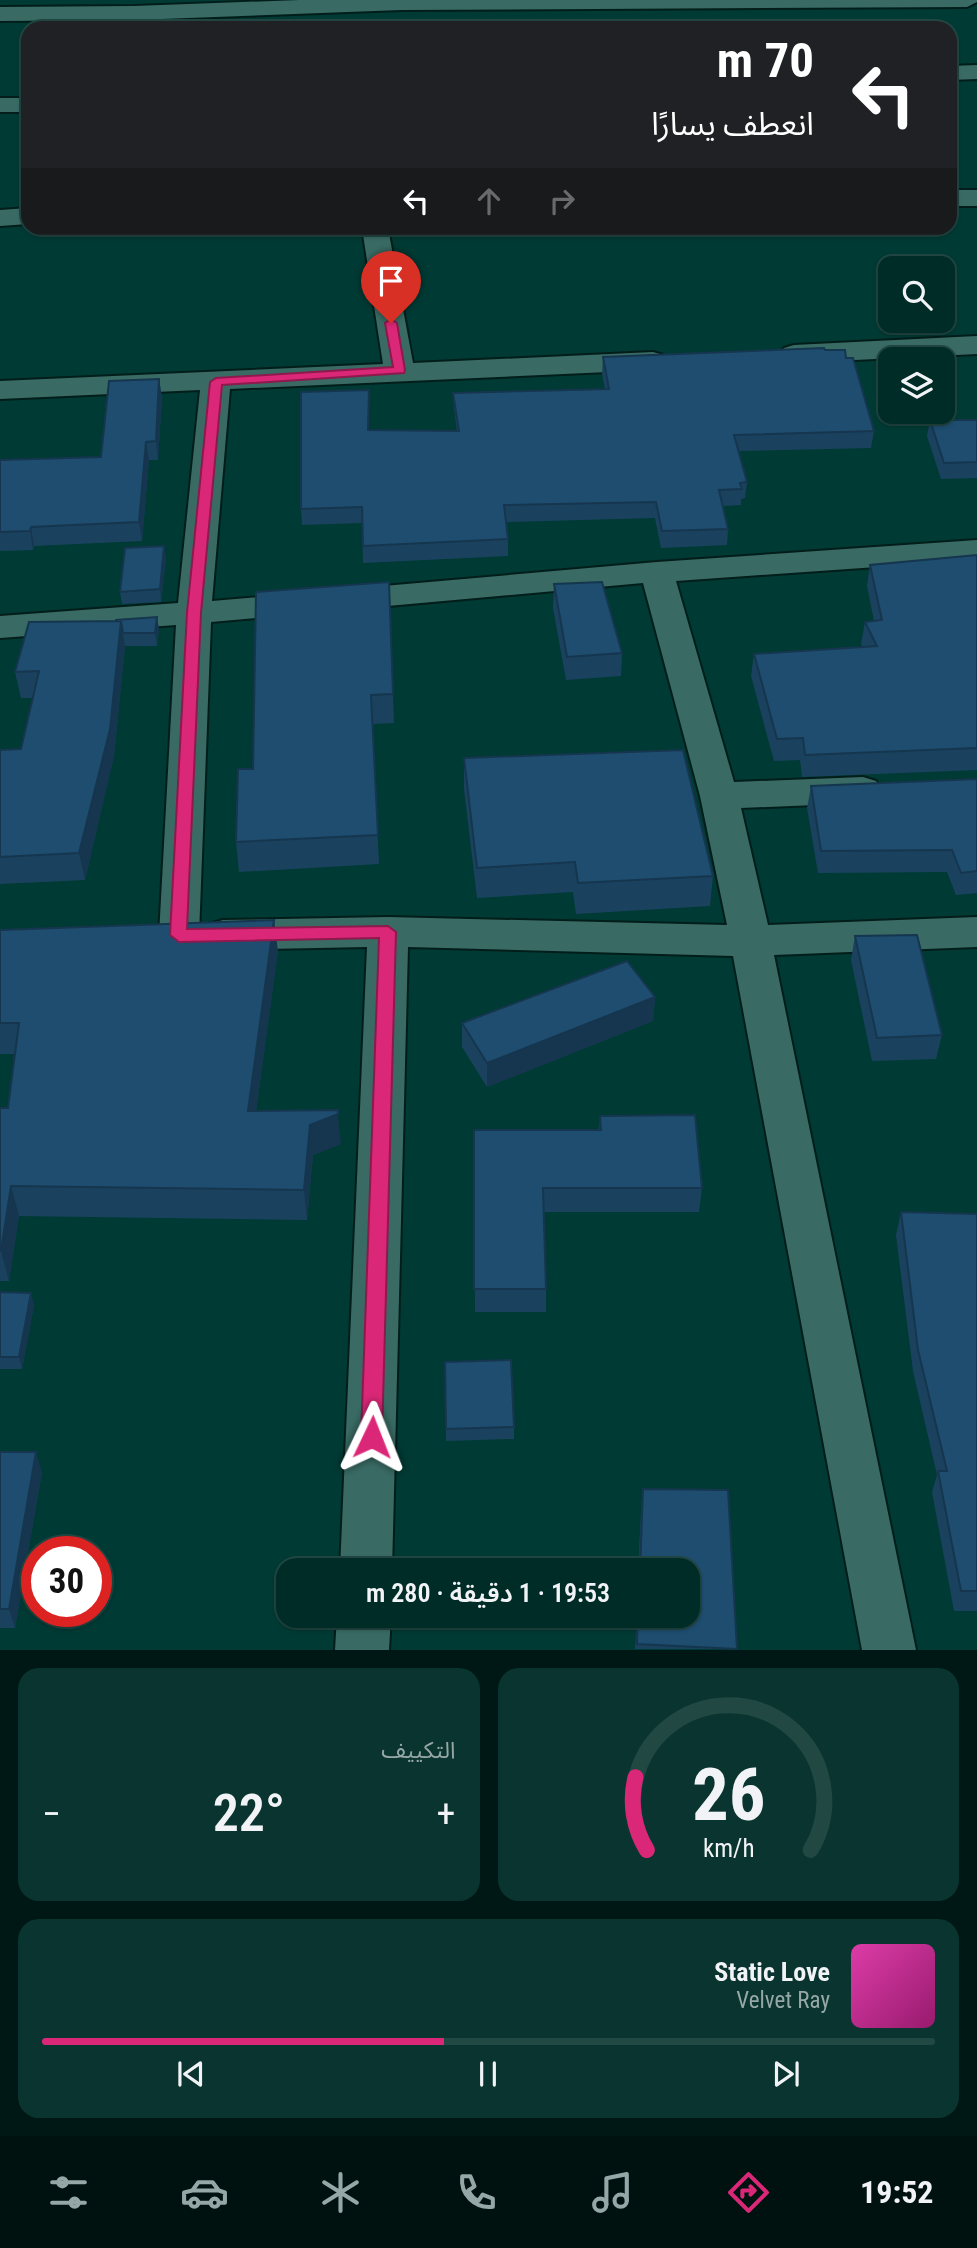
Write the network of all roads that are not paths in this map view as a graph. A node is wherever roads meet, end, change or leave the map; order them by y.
1 (913, 0) edge
2 (967, 0) edge
3 (401, 1) edge
4 (534, 2) edge
5 (0, 14) edge
6 (132, 14) edge
7 (538, 21) edge
8 (977, 72) edge
9 (957, 73) edge
10 (0, 105) edge
11 (21, 105) edge
12 (957, 198) edge
13 (977, 198) edge
14 (21, 216) edge
15 (0, 218) edge
16 (376, 235) edge
17 (977, 345) edge
18 (768, 356) edge
19 (687, 359) edge
20 (399, 370) junction
21 (216, 382) junction
22 (0, 390) edge
23 (977, 550) edge
24 (657, 572) junction
25 (194, 613) junction
26 (0, 627) edge
27 (895, 789) edge
28 (719, 796) junction
29 (388, 932) junction
30 (977, 932) edge
31 (179, 935) junction
32 (137, 937) edge
33 (751, 941) junction
34 (366, 1558) edge
35 (363, 1628) edge
36 (362, 1650) edge
37 (889, 1650) edge

1 - 2 street
1 - 4 street
3 - 4 street
3 - 6 street
4 - 7 street
5 - 6 street
8 - 9 street
10 - 11 street
12 - 13 street
14 - 15 street
16 - 20 street
17 - 18 street
19 - 20 street
20 - 21 street
21 - 22 street
21 - 25 street
23 - 24 street
24 - 25 street
24 - 28 street
25 - 26 street
25 - 31 street
27 - 28 street
28 - 33 street
29 - 31 street
29 - 33 street
29 - 34 street
30 - 33 street
31 - 32 street
33 - 37 street
35 - 36 street

